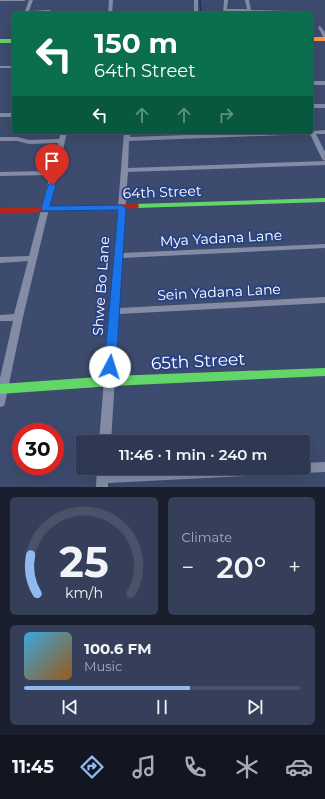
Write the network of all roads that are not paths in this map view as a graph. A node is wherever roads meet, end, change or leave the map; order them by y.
1 (0, 0) edge
2 (24, 0) edge
3 (31, 0) edge
4 (111, 0) edge
5 (196, 0) edge
6 (226, 0) edge
7 (247, 0) edge
8 (288, 6) dead end
9 (249, 10) edge
10 (26, 12) edge
11 (38, 12) edge
12 (52, 12) edge
13 (110, 12) edge
14 (196, 12) edge
15 (225, 12) edge
16 (272, 12) edge
17 (320, 27) dead end
18 (313, 38) edge
19 (325, 38) edge
20 (12, 42) edge
21 (0, 43) edge
22 (12, 67) edge
23 (0, 68) edge
24 (325, 82) edge
25 (313, 83) edge
26 (313, 106) edge
27 (325, 106) edge
28 (0, 115) edge
29 (12, 115) edge
30 (313, 131) edge
31 (325, 132) edge
32 (313, 133) edge
33 (64, 134) edge
34 (201, 134) edge
35 (127, 136) edge
36 (0, 139) edge
37 (62, 141) junction
38 (325, 158) edge
39 (325, 163) edge
40 (125, 170) junction
41 (55, 173) junction
42 (0, 174) edge
43 (325, 200) edge
44 (122, 208) junction
45 (46, 209) junction
46 (0, 211) edge
47 (325, 246) edge
48 (119, 256) junction
49 (34, 258) junction
50 (0, 260) edge
51 (325, 300) edge
52 (115, 311) junction
53 (18, 317) junction
54 (0, 318) edge
55 (325, 372) edge
56 (109, 381) junction
57 (2, 389) edge
58 (0, 403) edge
59 (105, 435) edge
60 (325, 468) edge
61 (102, 478) edge

1 - 2 street
3 - 10 street
4 - 13 street
5 - 14 street
6 - 15 street
7 - 9 street
8 - 9 street
9 - 15 street
9 - 16 street
11 - 12 street
17 - 19 street
18 - 19 street
20 - 21 street
22 - 23 street
24 - 25 street
26 - 27 street
28 - 29 street
30 - 31 street
32 - 38 street
33 - 37 street
34 - 35 street
35 - 40 street, Shwe Bo Lane
36 - 37 street
37 - 41 street
39 - 40 street
40 - 44 street, Shwe Bo Lane
41 - 42 street
41 - 45 street
43 - 44 street, 64th Street
44 - 45 street, 64th Street
44 - 48 street, Shwe Bo Lane
45 - 46 street, 64th Street
45 - 49 street
47 - 48 street, Mya Yadana Lane
48 - 52 street, Shwe Bo Lane
49 - 50 street
49 - 53 street
51 - 52 street, Sein Yadana Lane
52 - 56 street, Shwe Bo Lane
53 - 54 street
53 - 57 street
55 - 56 street, 65th Street
56 - 57 street, 65th Street
56 - 59 street, Shwe Bo Lane
57 - 58 street
60 - 61 street

